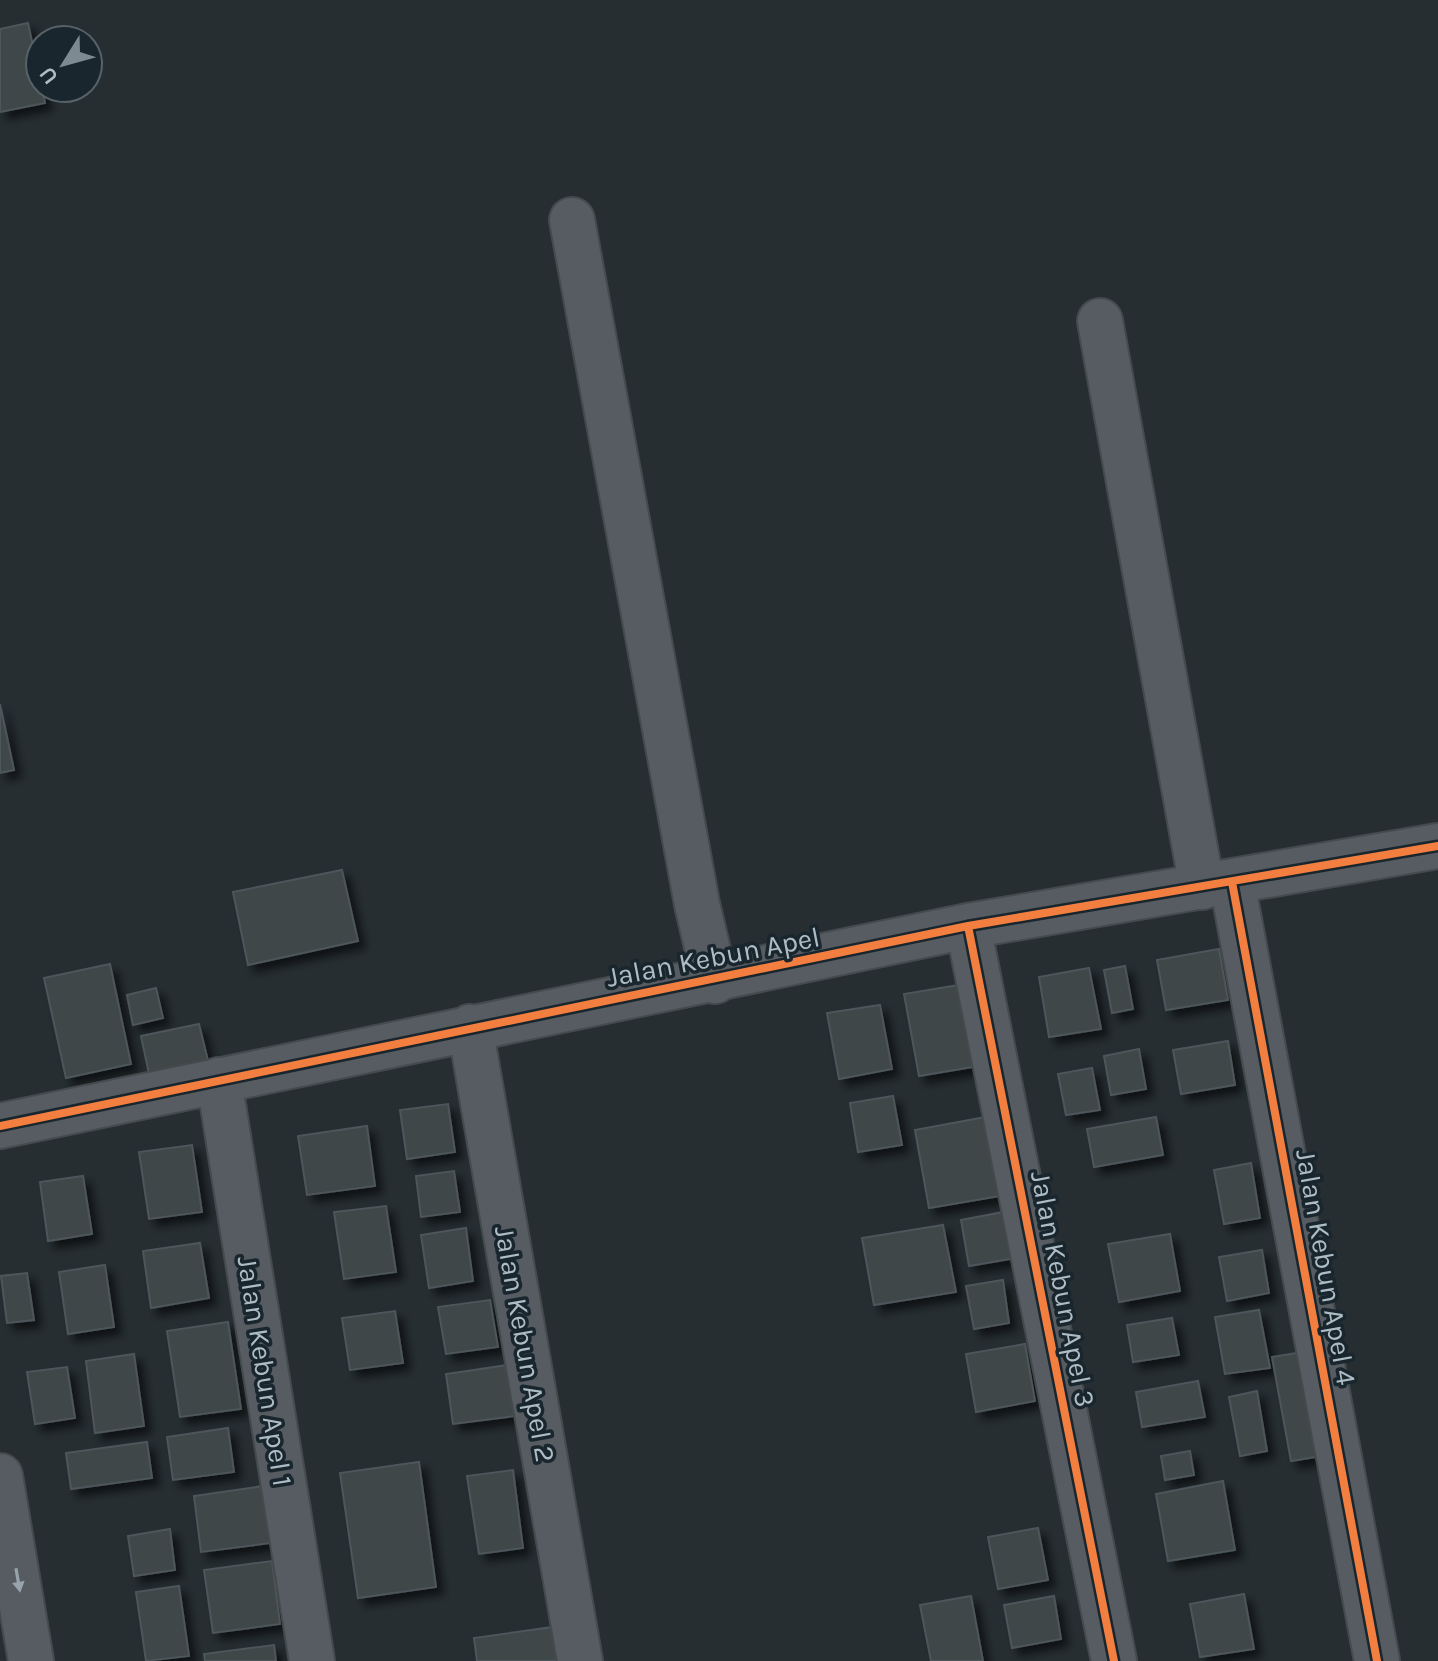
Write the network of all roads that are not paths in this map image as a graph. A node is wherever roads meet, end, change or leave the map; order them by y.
1 (572, 220) dead end
2 (1100, 321) dead end
3 (1438, 846) edge
4 (1217, 884) junction
5 (968, 926) junction
6 (715, 981) junction
7 (470, 1027) junction
8 (219, 1080) junction
9 (0, 1126) edge
10 (0, 1476) edge
11 (31, 1661) edge
12 (312, 1661) edge
13 (580, 1661) edge
14 (1114, 1661) edge
15 (1377, 1661) edge

1 - 6 street
2 - 4 street, Jalan Kebun Apel 4
3 - 4 street, Jalan Kebun Apel
4 - 5 street, Jalan Kebun Apel
4 - 15 street, Jalan Kebun Apel 4
5 - 6 street, Jalan Kebun Apel
5 - 14 street, Jalan Kebun Apel 3
6 - 7 street, Jalan Kebun Apel
7 - 8 street, Jalan Kebun Apel
7 - 13 street, Jalan Kebun Apel 2
8 - 9 street, Jalan Kebun Apel
8 - 12 street, Jalan Kebun Apel 1
10 -> 11 street

